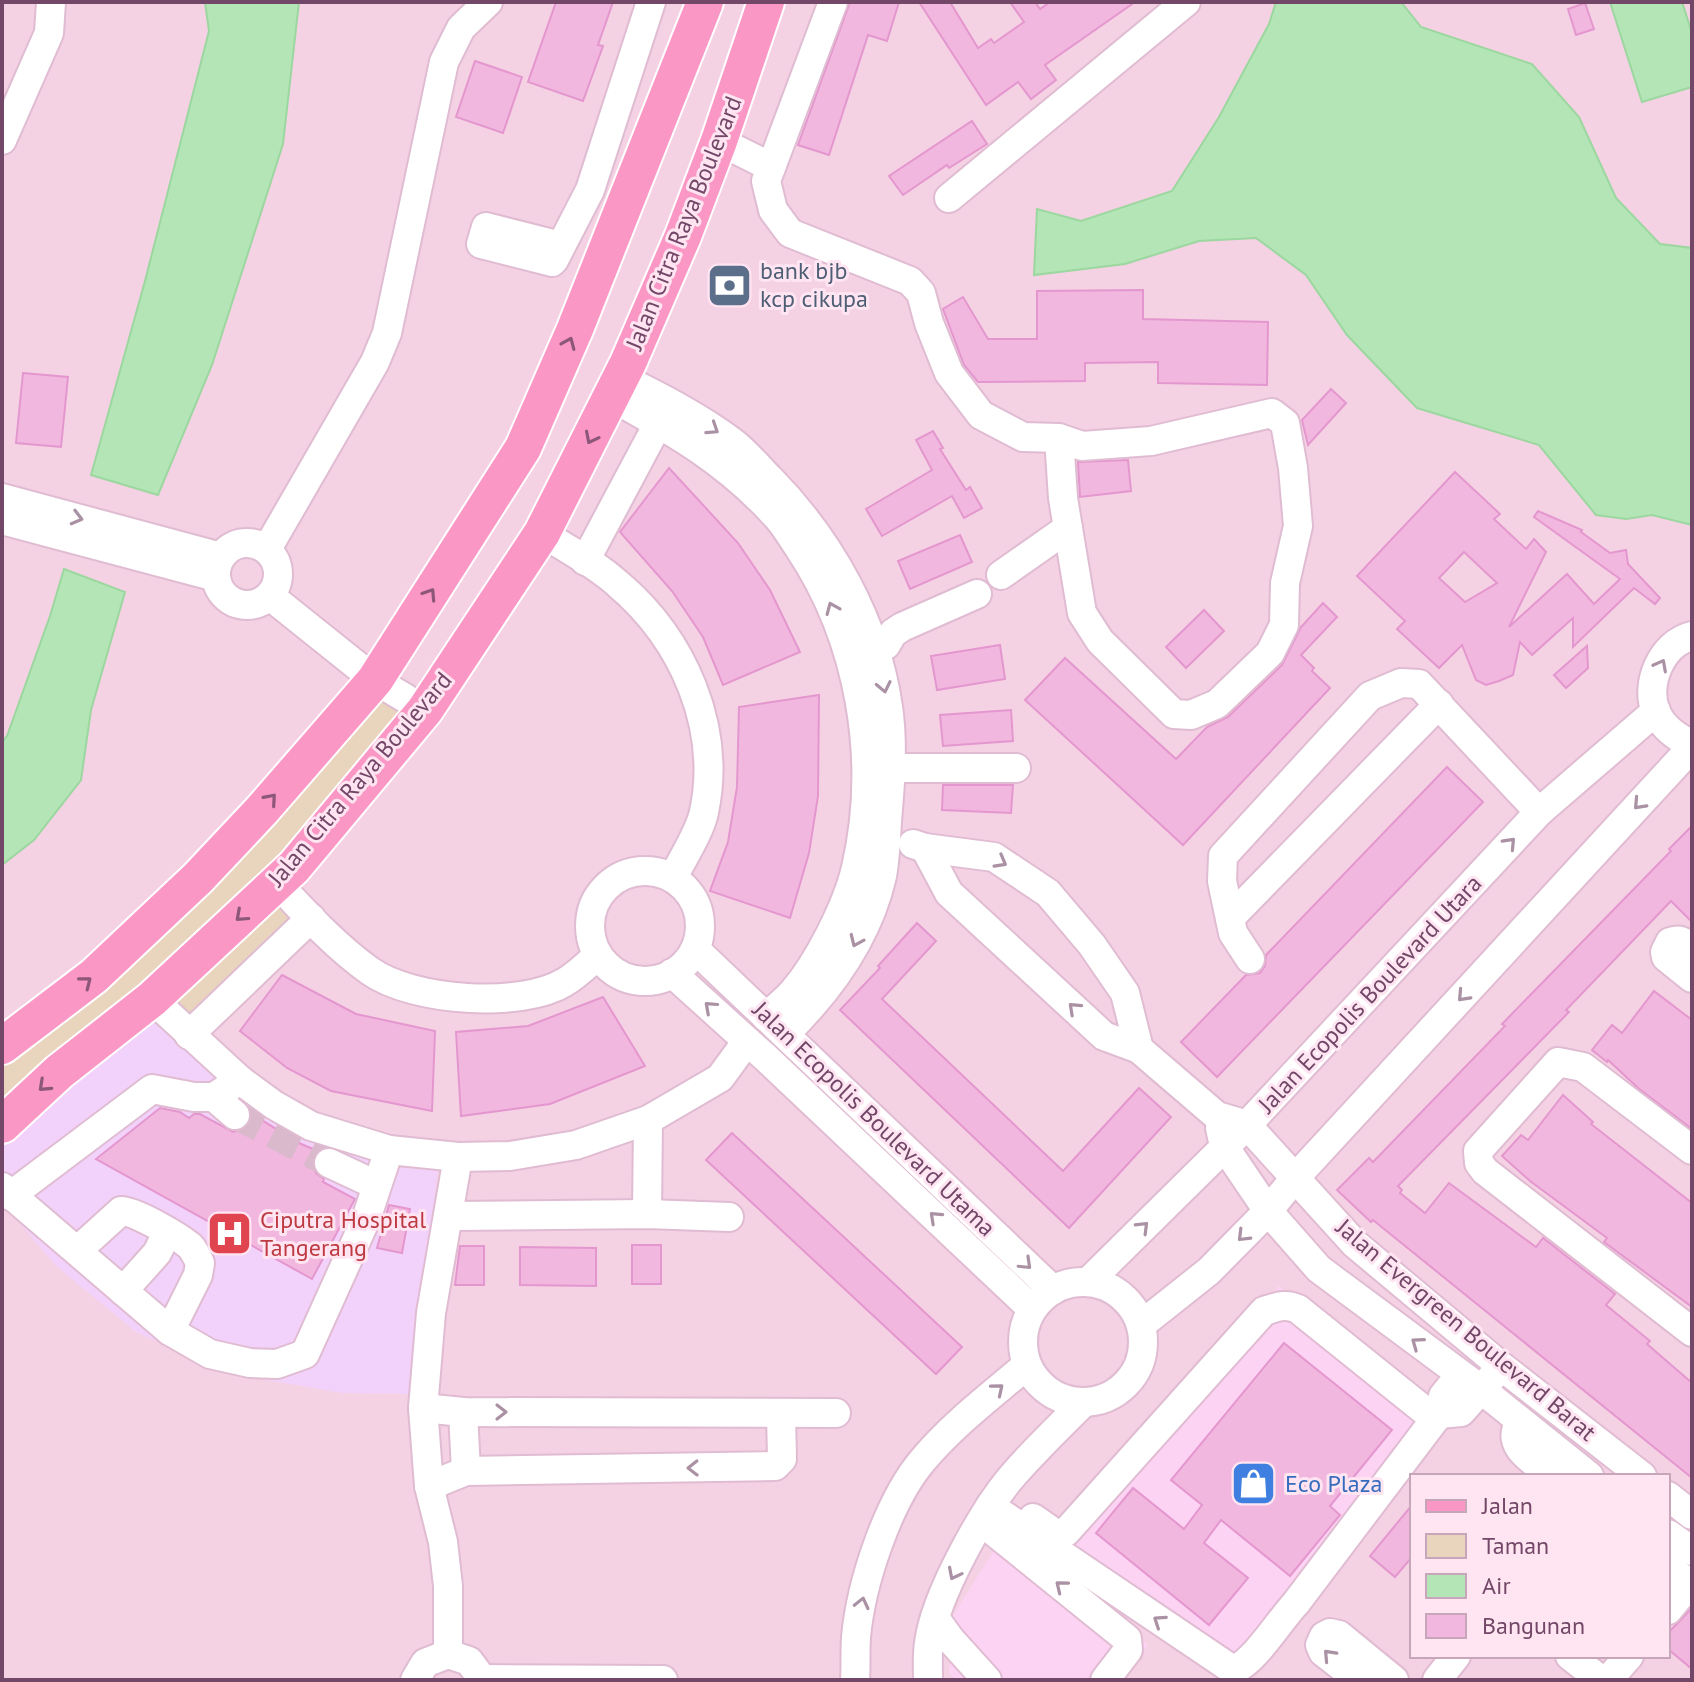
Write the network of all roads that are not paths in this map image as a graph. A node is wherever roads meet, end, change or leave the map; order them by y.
1 (51, 2) edge
2 (488, 2) edge
3 (651, 2) edge
4 (705, 2) edge
5 (766, 2) edge
6 (833, 2) edge
7 (1186, 2) edge
8 (2, 140) edge
9 (719, 141) junction
10 (771, 167) junction
11 (949, 198) dead end
12 (561, 246) dead end
13 (616, 388) junction
14 (668, 405) junction
15 (1059, 438) junction
16 (2, 498) edge
17 (2, 520) edge
18 (1068, 528) junction
19 (542, 533) junction
20 (267, 549) junction
21 (585, 561) junction
22 (218, 567) junction
23 (1001, 575) dead end
24 (977, 594) dead end
25 (270, 596) junction
26 (1692, 636) edge
27 (863, 652) junction
28 (375, 680) junction
29 (1439, 704) junction
30 (425, 710) junction
31 (1656, 711) junction
32 (1692, 746) edge
33 (891, 768) junction
34 (1016, 768) dead end
35 (1539, 812) junction
36 (873, 835) junction
37 (925, 848) junction
38 (673, 878) junction
39 (277, 883) junction
40 (311, 918) junction
41 (1230, 918) junction
42 (1692, 948) edge
43 (695, 949) junction
44 (598, 955) junction
45 (1250, 959) dead end
46 (672, 973) junction
47 (1692, 978) edge
48 (152, 999) junction
49 (776, 1025) junction
50 (189, 1035) junction
51 (2, 1046) edge
52 (756, 1049) junction
53 (1139, 1049) junction
54 (240, 1080) junction
55 (214, 1097) junction
56 (235, 1115) tunnel mouth
57 (1217, 1116) junction
58 (648, 1120) junction
59 (2, 1125) edge
60 (1247, 1125) junction
61 (1224, 1146) junction
62 (389, 1150) junction
63 (1692, 1150) edge
64 (458, 1157) junction
65 (329, 1163) tunnel mouth
66 (1295, 1178) junction
67 (376, 1185) junction
68 (6, 1192) edge
69 (1268, 1211) junction
70 (647, 1214) junction
71 (448, 1216) junction
72 (729, 1217) dead end
73 (167, 1233) junction
74 (78, 1250) junction
75 (1088, 1282) junction
76 (1053, 1290) junction
77 (123, 1291) junction
78 (1032, 1309) junction
79 (1141, 1325) junction
80 (170, 1331) junction
81 (1692, 1332) edge
82 (1027, 1365) junction
83 (1501, 1366) junction
84 (1471, 1382) junction
85 (1084, 1402) junction
86 (423, 1408) junction
87 (463, 1412) junction
88 (781, 1413) junction
89 (836, 1413) dead end
90 (1437, 1417) junction
91 (1520, 1422) junction
92 (466, 1471) junction
93 (1550, 1474) edge
94 (1586, 1474) edge
95 (1639, 1474) edge
96 (429, 1486) junction
97 (1670, 1498) edge
98 (990, 1507) junction
99 (1692, 1515) edge
100 (1670, 1535) edge
101 (1692, 1551) edge
102 (1685, 1580) edge
103 (1670, 1606) edge
104 (932, 1630) junction
105 (448, 1654) junction
106 (1454, 1658) edge
107 (1573, 1658) edge
108 (1627, 1658) edge
109 (483, 1679) edge
110 (415, 1680) edge
111 (663, 1680) edge
112 (855, 1680) edge
113 (928, 1680) edge
114 (945, 1680) edge
115 (987, 1680) edge
116 (1105, 1680) edge
117 (1359, 1680) edge
118 (1394, 1680) edge
119 (1437, 1680) edge
120 (1601, 1680) edge
121 (1608, 1680) edge

1 - 8 street
2 - 20 street
3 - 12 street
28 -> 4 main road
5 - 9 main road, Jalan Citra Raya Boulevard
6 - 10 street
7 - 11 street
9 - 10 street
9 - 13 main road, Jalan Citra Raya Boulevard
10 - 15 street
13 - 14 street
13 -> 19 main road, Jalan Citra Raya Boulevard
14 - 21 street
14 - 27 street
15 - 18 street
15 - 18 street
16 -> 22 street
17 - 22 street
18 - 23 street
19 - 21 street
19 - 30 main road, Jalan Citra Raya Boulevard
20 - 22 street
20 - 25 street
21 - 38 street
22 - 25 street
24 - 27 street
25 - 28 street
31 -> 26 street
27 -> 33 street
27 - 36 street
28 - 30 street
51 -> 28 main road
29 - 35 street
29 - 41 street
29 - 41 street
30 - 39 main road, Jalan Citra Raya Boulevard
31 - 32 street
31 - 35 street, Jalan Ecopolis Boulevard Utara
32 -> 66 street
33 - 34 street
33 - 36 street
60 -> 35 street, Jalan Ecopolis Boulevard Utara
36 - 37 street
36 - 49 street
53 -> 37 street
37 -> 53 street
38 - 43 street
38 - 44 street
39 - 40 street
39 -> 48 main road, Jalan Citra Raya Boulevard
40 - 44 street
40 - 50 street
41 - 45 street
42 - 47 street
43 - 46 street
43 - 49 street, Jalan Ecopolis Boulevard Utama
44 - 46 street
52 -> 46 street, Jalan Ecopolis Boulevard Utama
48 - 50 street
48 -> 59 main road, Jalan Citra Raya Boulevard
49 -> 76 street, Jalan Ecopolis Boulevard Utama
50 - 54 street
52 - 58 street
78 -> 52 street, Jalan Ecopolis Boulevard Utama
53 - 57 street
54 - 55 street
54 - 62 street
55 - 56 street
55 - 68 street
57 - 60 street
57 - 61 street
58 - 64 street
58 - 70 street
60 - 61 street, Jalan Ecopolis Boulevard Utara
60 - 66 street, Jalan Evergreen Boulevard Barat
61 - 69 street, Jalan Evergreen Boulevard Barat
75 -> 61 street, Jalan Ecopolis Boulevard Utara
62 - 64 street
62 - 67 street
63 - 81 street
64 - 71 street
65 - 67 street
66 - 69 street
66 - 83 street, Jalan Evergreen Boulevard Barat
67 - 80 street
68 - 74 street
69 -> 79 street
84 -> 69 street, Jalan Evergreen Boulevard Barat
70 - 71 street
70 - 72 street
71 - 86 street
73 - 74 street
73 - 77 street
73 - 80 street
74 - 77 street
75 - 76 street
75 - 79 street
76 - 78 street
77 - 80 street
78 - 82 street
79 - 85 street
82 - 85 street
112 -> 82 street
83 - 84 street
83 - 95 street, Jalan Evergreen Boulevard Barat
84 - 90 street
84 - 91 street, Jalan Evergreen Boulevard Barat
85 - 98 street
86 - 87 street
86 - 96 street
87 -> 88 street
87 - 92 street
88 - 89 street
88 -> 92 street
90 - 98 street
90 -> 98 street
91 - 93 street
91 - 94 street, Jalan Evergreen Boulevard Barat
92 - 96 street
96 - 105 street
97 - 99 street
98 -> 104 street
116 -> 98 street
100 - 101 street
102 - 103 street
104 - 113 street
104 - 114 street
104 - 115 street
105 - 109 street
105 - 110 street
106 - 119 street
107 - 120 street
108 - 121 street
109 - 111 street
117 -> 118 street

